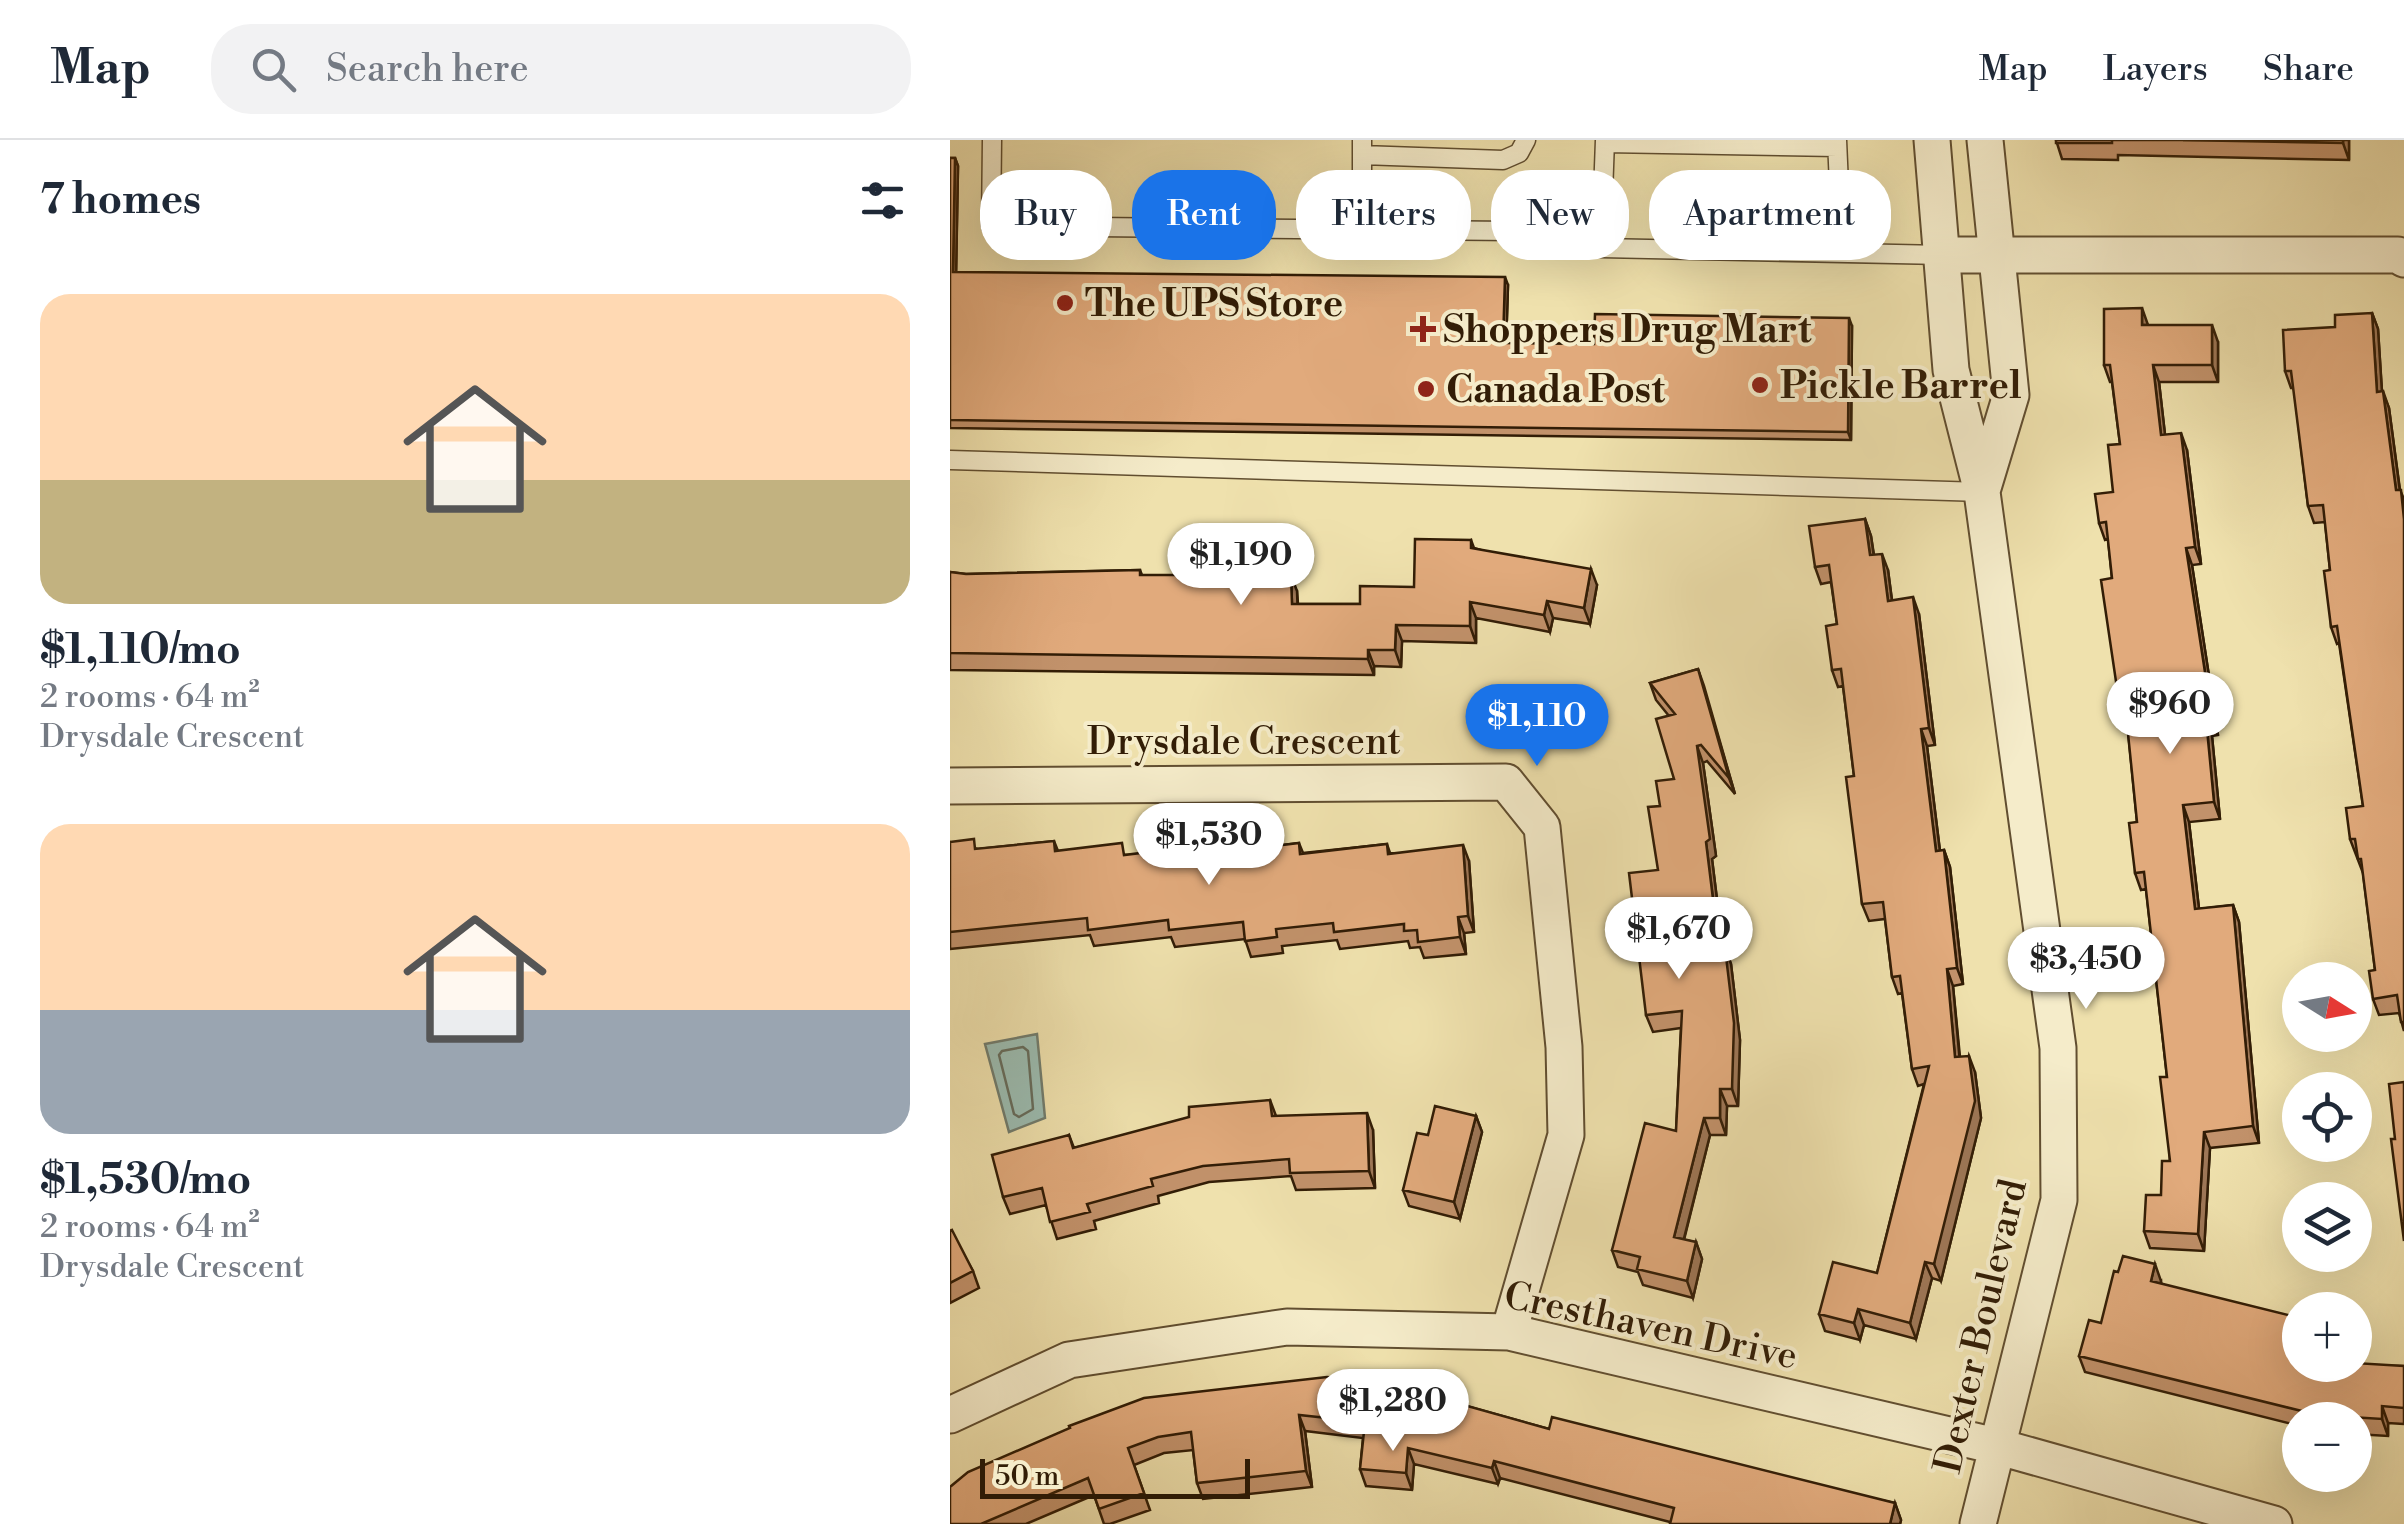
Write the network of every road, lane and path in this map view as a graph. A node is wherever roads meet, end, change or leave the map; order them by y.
1 (992, 140) edge
2 (1526, 140) edge
3 (1932, 140) edge
4 (1985, 140) edge
5 (1605, 142) edge
6 (1837, 143) edge
7 (1362, 148) edge
8 (1604, 170) edge
9 (1838, 170) edge
10 (1296, 228) edge
11 (1891, 253) edge
12 (1942, 255) junction
13 (1997, 256) junction
14 (2404, 259) edge
15 (950, 460) edge
16 (1982, 492) junction
17 (950, 786) edge
18 (1509, 1332) junction
19 (950, 1416) edge
20 (1996, 1446) junction
21 (1978, 1524) edge
22 (2274, 1524) edge

1 - 10 lane
2 - 7 lane
3 - 12 street, Dexter Boulevard
4 - 13 street, Dexter Boulevard
5 - 6 lane
5 - 8 lane
6 - 9 lane
11 - 12 lane
12 - 13 street
12 - 16 street, Dexter Boulevard
13 - 14 street
13 - 16 street, Dexter Boulevard
15 - 16 lane
16 - 20 street, Dexter Boulevard
17 - 18 street, Drysdale Crescent
18 - 19 street, Cresthaven Drive
18 - 20 street, Cresthaven Drive
20 - 21 street, Dexter Boulevard
20 - 22 street, Cresthaven Drive

